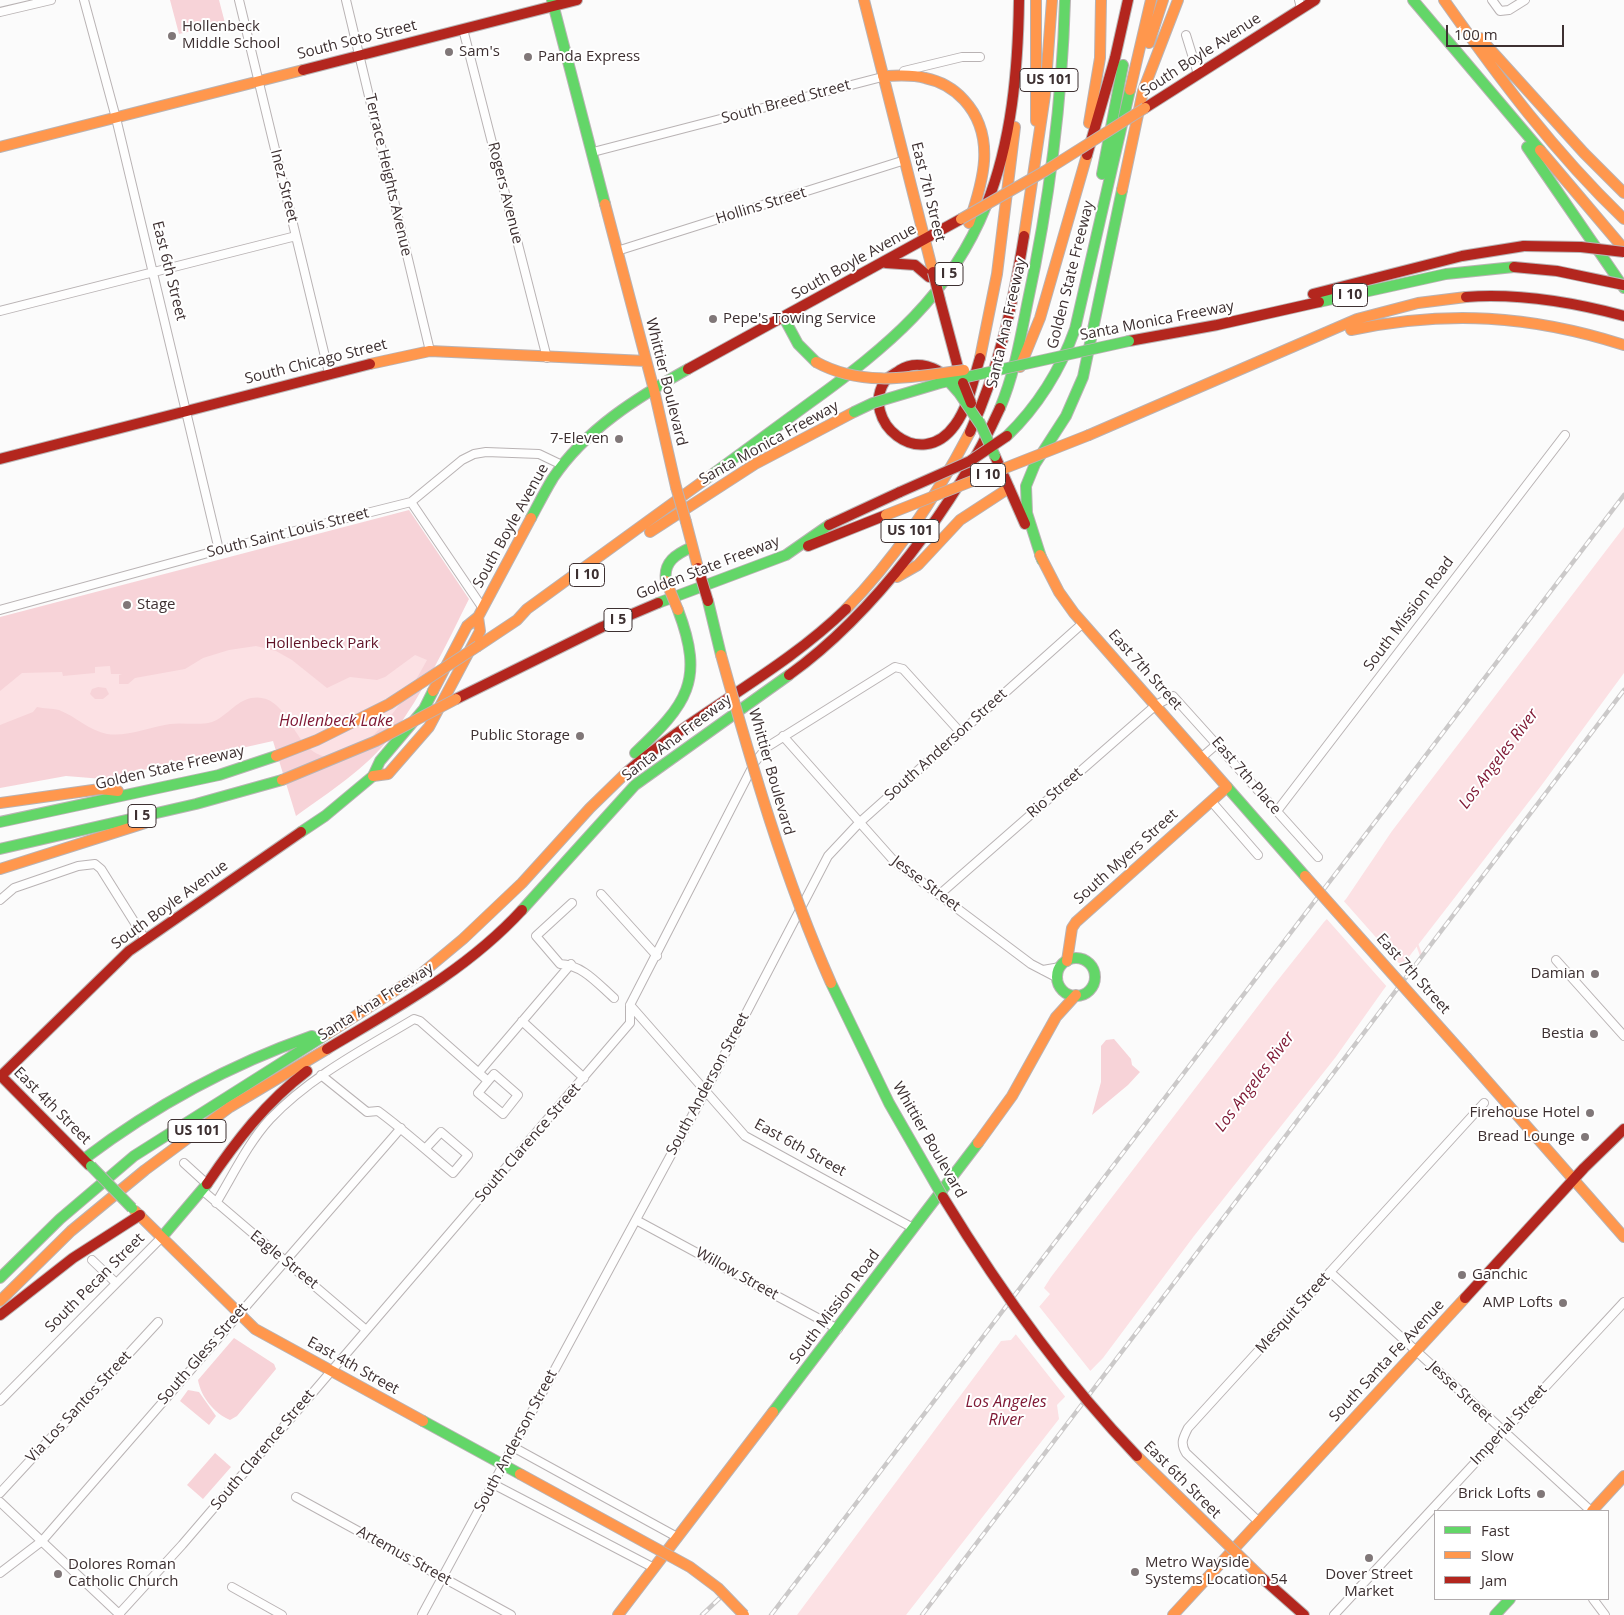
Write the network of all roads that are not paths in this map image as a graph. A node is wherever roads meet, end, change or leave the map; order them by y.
1 (52, 0) edge
2 (84, 0) edge
3 (239, 0) edge
4 (346, 0) edge
5 (577, 0) edge
6 (864, 0) edge
7 (1020, 0) edge
8 (1036, 0) edge
9 (1052, 0) edge
10 (1065, 0) edge
11 (1101, 0) edge
12 (1128, 0) edge
13 (1134, 0) edge
14 (1151, 0) edge
15 (1163, 0) edge
16 (1178, 0) edge
17 (1314, 0) edge
18 (1413, 0) edge
19 (1445, 0) edge
20 (1492, 0) edge
21 (1525, 0) edge
22 (552, 3) edge
23 (1300, 4) edge
24 (0, 12) edge
25 (463, 29) junction
26 (1186, 35) dead end
27 (360, 55) junction
28 (980, 57) dead end
29 (1016, 59) junction
30 (1198, 74) junction
31 (883, 76) junction
32 (259, 81) junction
33 (1131, 85) junction
34 (1485, 86) junction
35 (116, 118) junction
36 (0, 147) edge
37 (593, 152) junction
38 (1036, 159) junction
39 (905, 160) junction
40 (1085, 164) junction
41 (1624, 193) edge
42 (1624, 219) edge
43 (296, 236) junction
44 (1096, 239) junction
45 (925, 240) junction
46 (617, 251) junction
47 (1624, 251) edge
48 (882, 264) junction
49 (154, 273) junction
50 (931, 275) junction
51 (1624, 286) edge
52 (938, 295) junction
53 (0, 311) edge
54 (1624, 316) edge
55 (784, 318) junction
56 (1186, 329) junction
57 (1624, 345) edge
58 (430, 351) junction
59 (1270, 357) junction
60 (547, 358) junction
61 (1036, 360) junction
62 (646, 361) junction
63 (329, 373) junction
64 (1010, 385) junction
65 (654, 390) junction
66 (186, 410) junction
67 (982, 427) junction
68 (1566, 435) dead end
69 (0, 459) edge
70 (562, 465) junction
71 (1010, 488) junction
72 (411, 502) junction
73 (692, 547) junction
74 (220, 550) junction
75 (786, 555) junction
76 (1042, 560) junction
77 (882, 587) junction
78 (0, 610) edge
79 (480, 612) junction
80 (517, 620) junction
81 (1083, 624) junction
82 (1173, 696) joint
83 (1156, 705) junction
84 (961, 733) junction
85 (783, 736) junction
86 (1217, 744) junction
87 (1202, 757) junction
88 (373, 776) junction
89 (610, 787) junction
90 (1227, 787) junction
91 (134, 792) junction
92 (1211, 801) junction
93 (0, 803) edge
94 (196, 804) junction
95 (1277, 811) junction
96 (0, 822) edge
97 (859, 823) junction
98 (0, 849) edge
99 (1258, 855) dead end
100 (1318, 857) dead end
101 (0, 869) edge
102 (601, 894) dead end
103 (940, 894) junction
104 (0, 900) edge
105 (572, 904) dead end
106 (145, 939) junction
107 (1071, 940) junction
108 (657, 956) junction
109 (1082, 959) junction
110 (1556, 960) dead end
111 (571, 964) junction
112 (1064, 964) junction
113 (1043, 970) junction
114 (1060, 984) junction
115 (419, 995) junction
116 (1076, 996) junction
117 (614, 998) dead end
118 (630, 1005) junction
119 (1062, 1007) junction
120 (522, 1021) junction
121 (332, 1029) junction
122 (1624, 1036) edge
123 (479, 1072) junction
124 (321, 1075) junction
125 (0, 1076) edge
126 (584, 1078) junction
127 (488, 1081) junction
128 (705, 1092) junction
129 (1484, 1103) dead end
130 (400, 1128) junction
131 (1624, 1129) edge
132 (425, 1149) junction
133 (88, 1162) junction
134 (184, 1163) dead end
135 (1574, 1179) junction
136 (205, 1187) junction
137 (216, 1203) junction
138 (136, 1212) junction
139 (636, 1220) junction
140 (912, 1228) junction
141 (162, 1237) junction
142 (1624, 1237) edge
143 (92, 1260) dead end
144 (284, 1261) junction
145 (1330, 1272) junction
146 (0, 1278) edge
147 (115, 1282) junction
148 (0, 1301) edge
149 (1624, 1302) edge
150 (238, 1314) junction
151 (0, 1315) edge
152 (158, 1322) dead end
153 (366, 1329) junction
154 (838, 1329) junction
155 (1416, 1351) junction
156 (1052, 1354) joint
157 (330, 1371) junction
158 (0, 1401) edge
159 (1503, 1431) junction
160 (513, 1447) junction
161 (503, 1464) junction
162 (1624, 1476) edge
163 (493, 1484) junction
164 (0, 1493) edge
165 (296, 1497) dead end
166 (0, 1502) edge
167 (1590, 1510) edge
168 (1592, 1510) edge
169 (1259, 1522) junction
170 (677, 1537) junction
171 (42, 1541) junction
172 (654, 1568) junction
173 (0, 1573) edge
174 (443, 1577) junction
175 (232, 1587) dead end
176 (1509, 1600) edge
177 (1594, 1600) edge
178 (120, 1615) edge
179 (282, 1615) edge
180 (422, 1615) edge
181 (511, 1615) edge
182 (618, 1615) edge
183 (744, 1615) edge
184 (1173, 1615) edge
185 (1304, 1615) edge
186 (1334, 1615) edge
187 (1495, 1615) edge
188 (1606, 1615) edge

1 - 24 street
2 - 35 street, East 6th Street
3 - 32 street, Inez Street
4 - 27 street, Terrace Heights Avenue
5 - 22 main road, South Soto Street
6 - 31 main road, East 7th Street
7 - 29 main road, Golden State Freeway / I 5
8 - 38 main road
9 - 38 main road, Santa Ana Freeway / US 101
10 - 64 main road, Santa Ana Freeway / US 101
11 - 40 main road
12 - 40 main road
13 - 44 main road
14 - 33 main road, Golden State Freeway / I 5
15 - 33 main road
16 - 76 main road
17 - 23 main road, South Boyle Avenue
18 - 34 main road
19 - 41 main road
19 - 42 main road
20 - 21 street
22 - 25 main road, South Soto Street
22 - 37 main road, Whittier Boulevard
23 - 30 main road, South Boyle Avenue
25 - 27 main road, South Soto Street
25 - 60 street, Rogers Avenue
26 - 30 street
27 - 32 main road, South Soto Street
27 - 58 street, Terrace Heights Avenue
28 - 31 street, South Breed Street
29 - 52 main road, Golden State Freeway / I 5
29 - 67 main road, bridge
30 - 45 main road, South Boyle Avenue, bridge
31 - 37 street, South Breed Street
31 - 39 main road, East 7th Street
31 - 52 main road
32 - 35 main road, South Soto Street
32 - 43 street, Inez Street
33 - 44 main road, Golden State Freeway / I 5
34 - 47 main road
34 - 51 main road
35 - 36 main road, South Soto Street
35 - 49 street, East 6th Street
37 - 46 main road, Whittier Boulevard
38 - 89 main road, Santa Ana Freeway / US 101
39 - 45 main road, East 7th Street
39 - 46 street, Hollins Street
40 - 64 main road
43 - 49 street
43 - 63 street, Inez Street
44 - 75 main road, Golden State Freeway / I 5, bridge
45 - 48 main road, South Boyle Avenue
45 - 50 main road, East 7th Street
46 - 62 main road, Whittier Boulevard
47 - 56 main road, bridge
48 - 50 main road
48 - 55 main road, South Boyle Avenue
49 - 53 street
49 - 66 street, East 6th Street
50 - 52 main road, East 7th Street, bridge
51 - 56 main road, Santa Monica Freeway / I 10, bridge
52 - 67 main road, East 7th Street, bridge
52 - 80 main road, Golden State Freeway / I 5
54 - 59 main road, I 10
55 - 61 main road, bridge
55 - 65 main road, South Boyle Avenue
56 - 61 main road, Santa Monica Freeway / I 10, bridge
57 - 59 main road
58 - 60 main road, South Chicago Street
58 - 63 main road, South Chicago Street
59 - 75 main road, I 10, bridge
60 - 62 main road, South Chicago Street
61 - 80 main road, Santa Monica Freeway / I 10, bridge
62 - 65 main road, Whittier Boulevard
63 - 66 main road, South Chicago Street
64 - 77 main road, Santa Ana Freeway / US 101
65 - 70 main road, South Boyle Avenue
65 - 73 main road, Whittier Boulevard, bridge
66 - 69 main road, South Chicago Street
66 - 74 street, East 6th Street
67 - 71 main road, East 7th Street, bridge
68 - 95 street, South Mission Road
70 - 72 street, South Saint Louis Street
70 - 79 main road, South Boyle Avenue
71 - 76 main road, East 7th Street
71 - 77 main road
72 - 74 street, South Saint Louis Street
72 - 79 street
73 - 89 main road, bridge
73 - 156 main road, Whittier Boulevard, bridge
74 - 78 street, South Saint Louis Street
75 - 94 main road, Golden State Freeway / I 5, bridge
76 - 81 main road, East 7th Street
77 - 115 main road, Santa Ana Freeway / US 101
79 - 88 main road, South Boyle Avenue
79 - 88 main road, South Boyle Avenue
80 - 91 main road, Golden State Freeway / I 5, bridge
81 - 83 main road, East 7th Street
81 - 84 street, South Anderson Street
82 - 83 street, Rio Street
82 - 86 street, East 7th Place
83 - 87 main road, East 7th Street
83 - 103 street, Rio Street
84 - 85 street, South Clarence Street
84 - 97 street, South Anderson Street
85 - 97 street, Jesse Street
85 - 108 street, South Clarence Street
86 - 87 street
86 - 95 street, East 7th Place
87 - 90 main road, East 7th Street
88 - 106 main road, South Boyle Avenue
89 - 121 main road, Santa Ana Freeway / US 101
90 - 92 main road, South Myers Street
90 - 135 main road, East 7th Street, bridge
91 - 93 main road
91 - 96 main road, Golden State Freeway / I 5
92 - 99 street
92 - 107 main road, South Myers Street
94 - 98 main road, Golden State Freeway / I 5
94 - 101 main road
95 - 100 street, East 7th Place
97 - 103 street, Jesse Street
97 - 128 street, South Anderson Street
102 - 108 street
103 - 113 street, Jesse Street
104 - 106 street
105 - 111 street
106 - 125 main road, South Boyle Avenue
107 - 109 main road
107 - 112 main road, South Myers Street
108 - 118 street, South Clarence Street
109 - 112 main road
109 - 116 main road
110 - 122 street
111 - 117 street
111 - 120 street
112 - 113 street
112 - 114 main road
113 - 114 street, Jesse Street
114 - 116 main road
114 - 119 main road
115 - 136 main road, South Pecan Street
115 - 148 main road, Santa Ana Freeway / US 101
116 - 119 main road, South Mission Road
118 - 126 street, South Clarence Street
118 - 128 street, East 6th Street
119 - 140 main road, South Mission Road
120 - 123 street
120 - 126 street
121 - 133 main road
121 - 146 main road, Santa Ana Freeway / US 101
123 - 124 street
123 - 127 street
124 - 130 street
124 - 137 street
125 - 133 main road, East 4th Street
126 - 153 street, South Clarence Street
127 - 127 street
128 - 139 street, South Anderson Street
128 - 140 street, East 6th Street
129 - 145 street, Mesquit Street
130 - 132 street
130 - 144 street, South Gless Street
131 - 135 main road, South Santa Fe Avenue
132 - 132 street
133 - 138 main road, East 4th Street, bridge
134 - 136 street, Eagle Street
135 - 142 main road, East 7th Street
135 - 155 main road, South Santa Fe Avenue
136 - 137 street, Eagle Street
136 - 141 main road, South Pecan Street
137 - 144 street, Eagle Street
138 - 141 main road, East 4th Street
138 - 151 main road
139 - 154 street, Willow Street
139 - 160 street, South Anderson Street
140 - 154 main road, South Mission Road
141 - 147 street, South Pecan Street
141 - 150 main road, East 4th Street
143 - 147 street
144 - 150 street, South Gless Street
144 - 153 street, Eagle Street
145 - 155 street, Jesse Street
145 - 169 street, Mesquit Street
147 - 158 street, South Pecan Street
149 - 159 street, Imperial Street
150 - 157 main road, East 4th Street
150 - 171 street, South Gless Street
152 - 164 street, Via Los Santos Street
153 - 157 street, South Clarence Street
154 - 170 main road, South Mission Road
155 - 159 street, Jesse Street
155 - 169 main road, South Santa Fe Avenue
156 - 185 main road, East 6th Street, bridge
157 - 161 main road, East 4th Street
157 - 178 street, South Clarence Street
159 - 167 street, Jesse Street
159 - 186 street, Imperial Street
160 - 161 street, South Anderson Street
160 - 170 street
161 - 163 street, South Anderson Street
161 - 183 main road, East 4th Street, bridge
162 - 168 main road
163 - 172 street
163 - 174 street, South Anderson Street
165 - 174 street, Artemus Street
166 - 171 street
169 - 184 main road, South Santa Fe Avenue
170 - 172 main road, South Mission Road
171 - 173 street, South Gless Street
171 - 178 street
172 - 182 main road, South Mission Road
174 - 180 street, South Anderson Street
174 - 181 street, Artemus Street
175 - 179 street
176 - 187 main road
177 - 188 street

